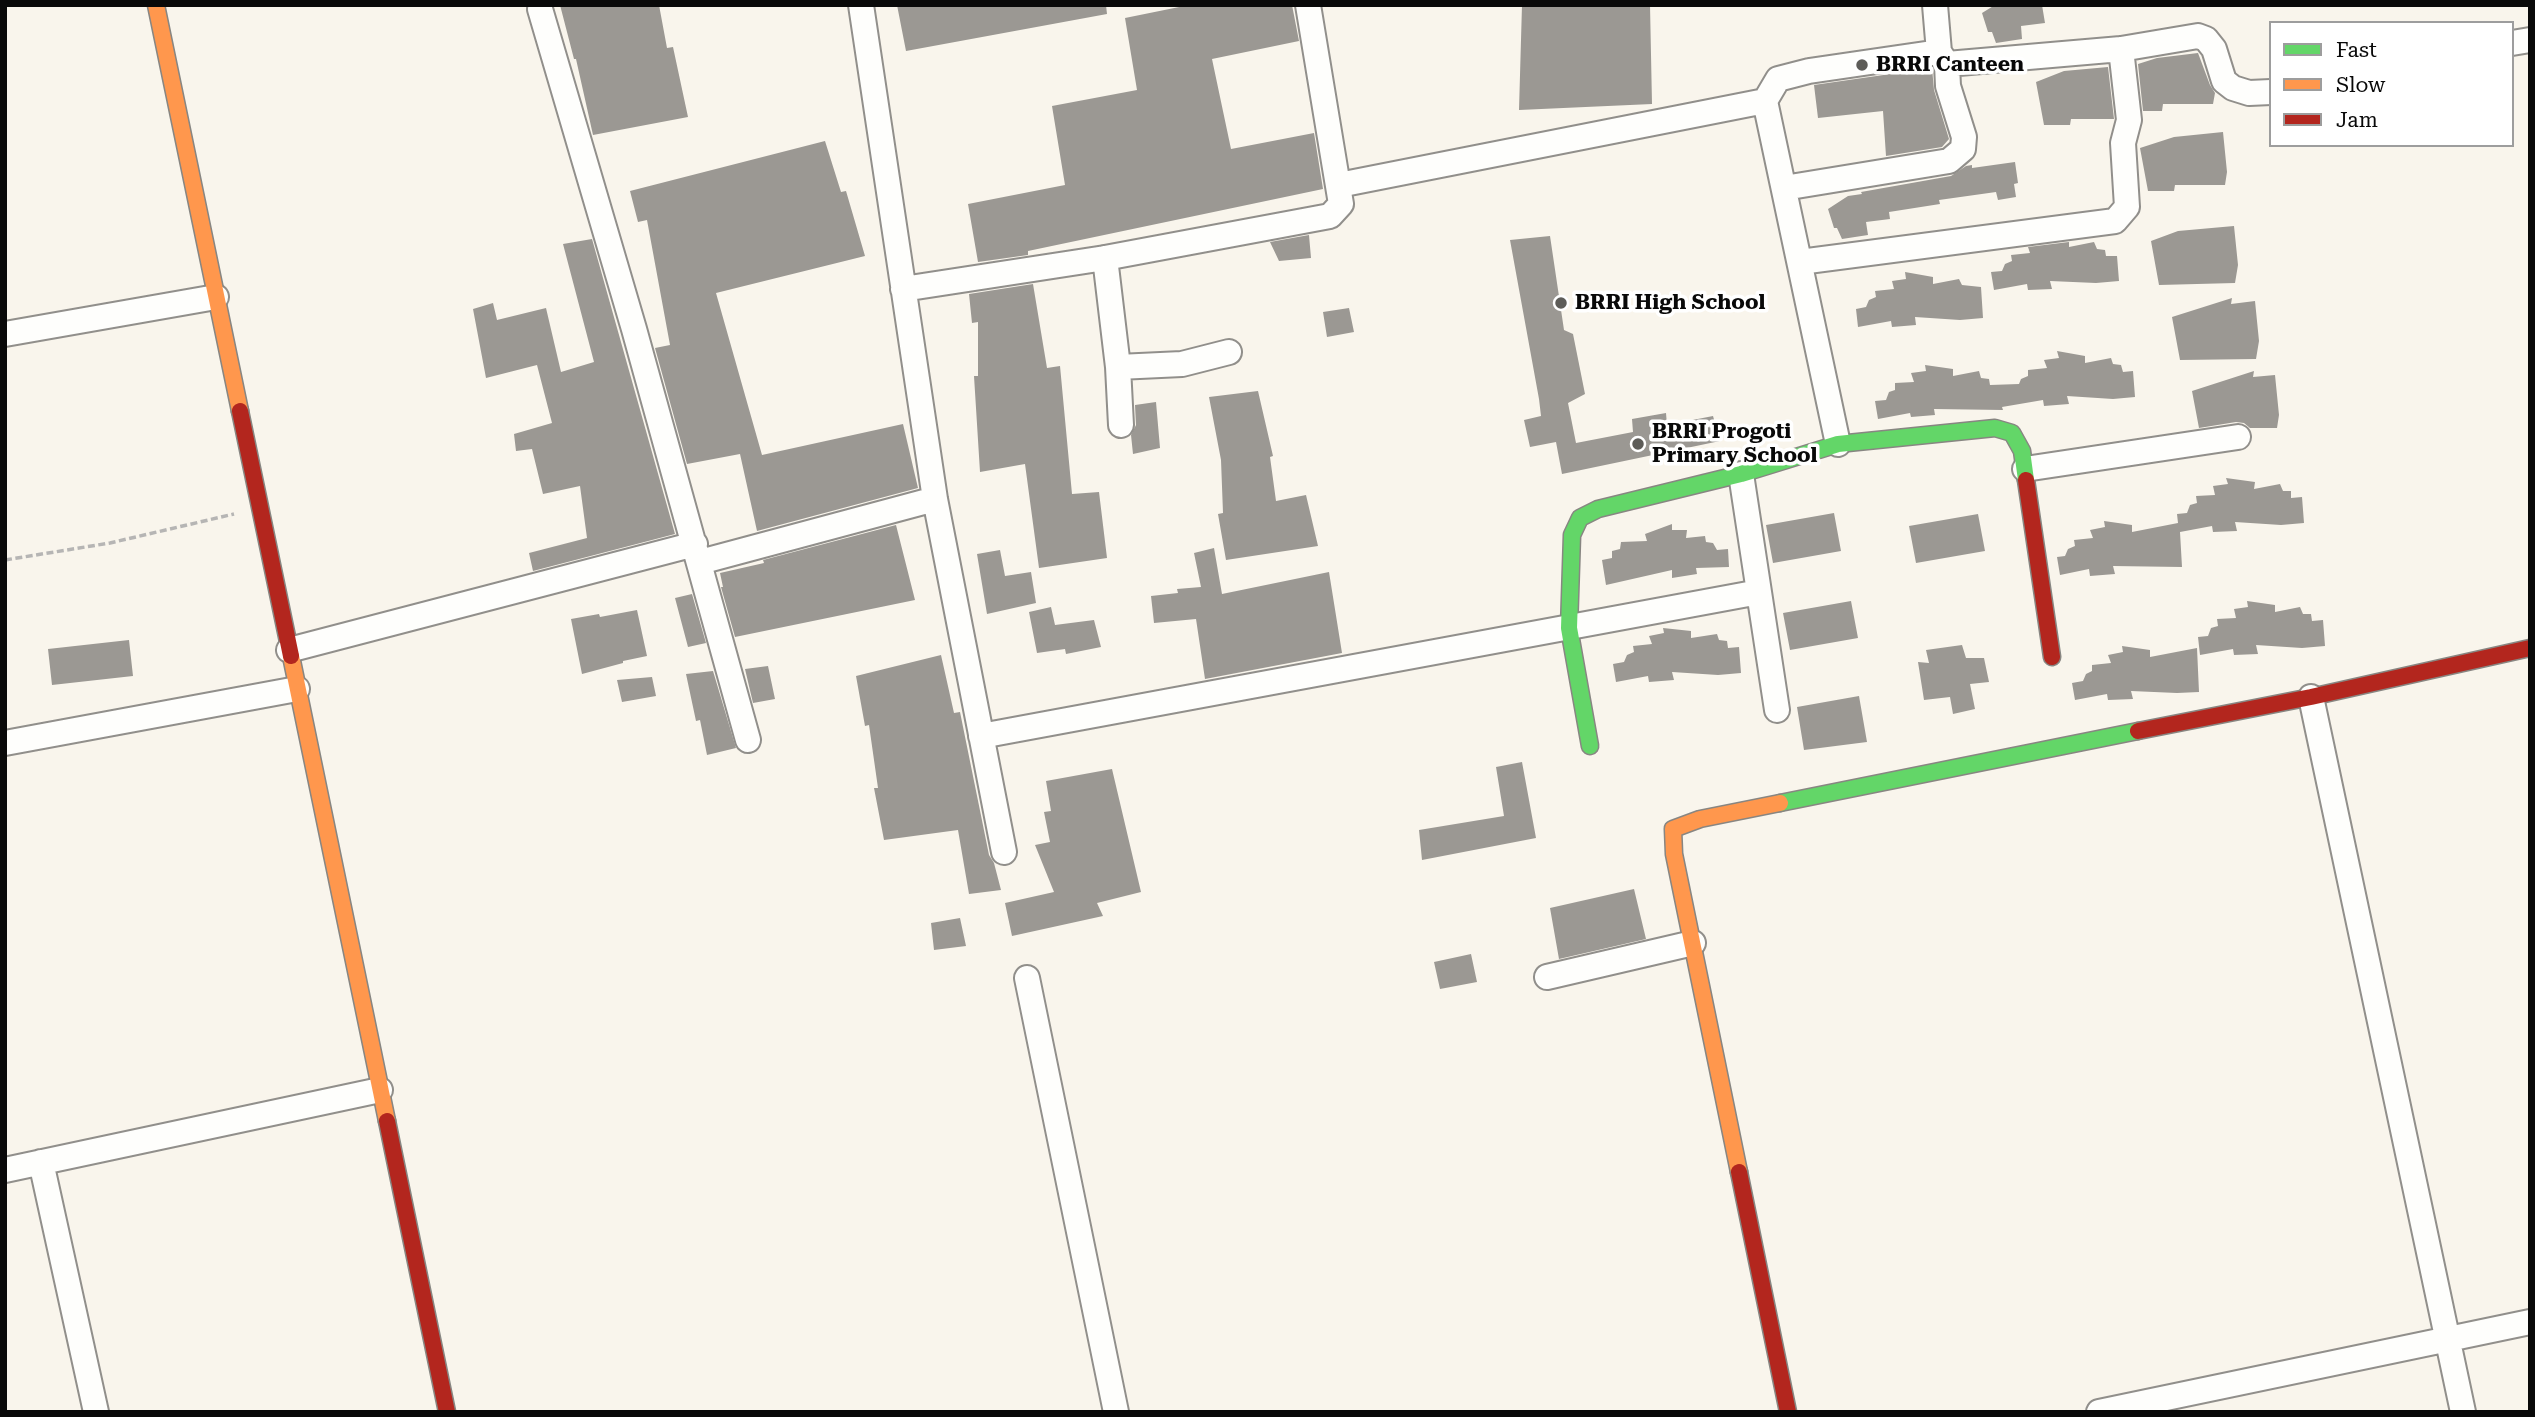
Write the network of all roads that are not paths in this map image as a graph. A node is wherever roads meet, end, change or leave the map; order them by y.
1 (156, 5) edge
2 (861, 5) edge
3 (1308, 5) edge
4 (1935, 5) edge
5 (540, 9) dead end
6 (2121, 49) junction
7 (1943, 58) junction
8 (2269, 92) edge
9 (1765, 101) junction
10 (1339, 185) junction
11 (1784, 188) junction
12 (1105, 258) junction
13 (1800, 262) junction
14 (903, 289) junction
15 (216, 298) junction
16 (5, 334) edge
17 (1229, 352) dead end
18 (1118, 367) junction
19 (1122, 425) dead end
20 (2238, 437) dead end
21 (1838, 444) junction
22 (2025, 469) junction
23 (1741, 474) junction
24 (935, 499) junction
25 (698, 553) junction
26 (1759, 592) junction
27 (1569, 628) junction
28 (2530, 648) edge
29 (289, 650) junction
30 (2052, 657) dead end
31 (297, 689) junction
32 (2311, 697) junction
33 (1777, 710) dead end
34 (981, 736) junction
35 (748, 740) dead end
36 (5, 743) edge
37 (1590, 747) dead end
38 (1004, 852) dead end
39 (1693, 943) junction
40 (1547, 977) dead end
41 (1027, 978) dead end
42 (380, 1090) junction
43 (41, 1162) junction
44 (5, 1170) edge
45 (2530, 1322) edge
46 (2447, 1339) junction
47 (96, 1412) edge
48 (447, 1412) edge
49 (1116, 1412) edge
50 (1788, 1412) edge
51 (2099, 1412) edge
52 (2463, 1412) edge

1 - 15 street
2 - 14 street
3 - 10 street
4 - 7 street
5 - 25 street
6 - 7 street
6 - 8 street
6 - 13 street
7 - 9 street
7 - 11 street
9 - 10 street
9 - 11 street
10 - 12 street
11 - 13 street
12 - 14 street
12 - 18 street
13 - 21 street
14 - 24 street
15 - 16 street
15 - 29 street
17 - 18 street
18 - 19 street
20 - 22 street
21 - 22 street
21 - 23 street
22 - 30 street
23 - 26 street
23 - 27 street
24 - 25 street
24 - 34 street
25 - 29 street
25 - 35 street
26 - 27 street
26 - 33 street
27 - 34 street
27 - 37 street
28 - 32 street
29 - 31 street
31 - 36 street
31 - 42 street
32 - 39 street
32 - 46 street
34 - 38 street
39 - 40 street
39 - 50 street
41 - 49 street
42 - 43 street
42 - 48 street
43 - 44 street
43 - 47 street
45 - 46 street
46 - 51 street
46 - 52 street

